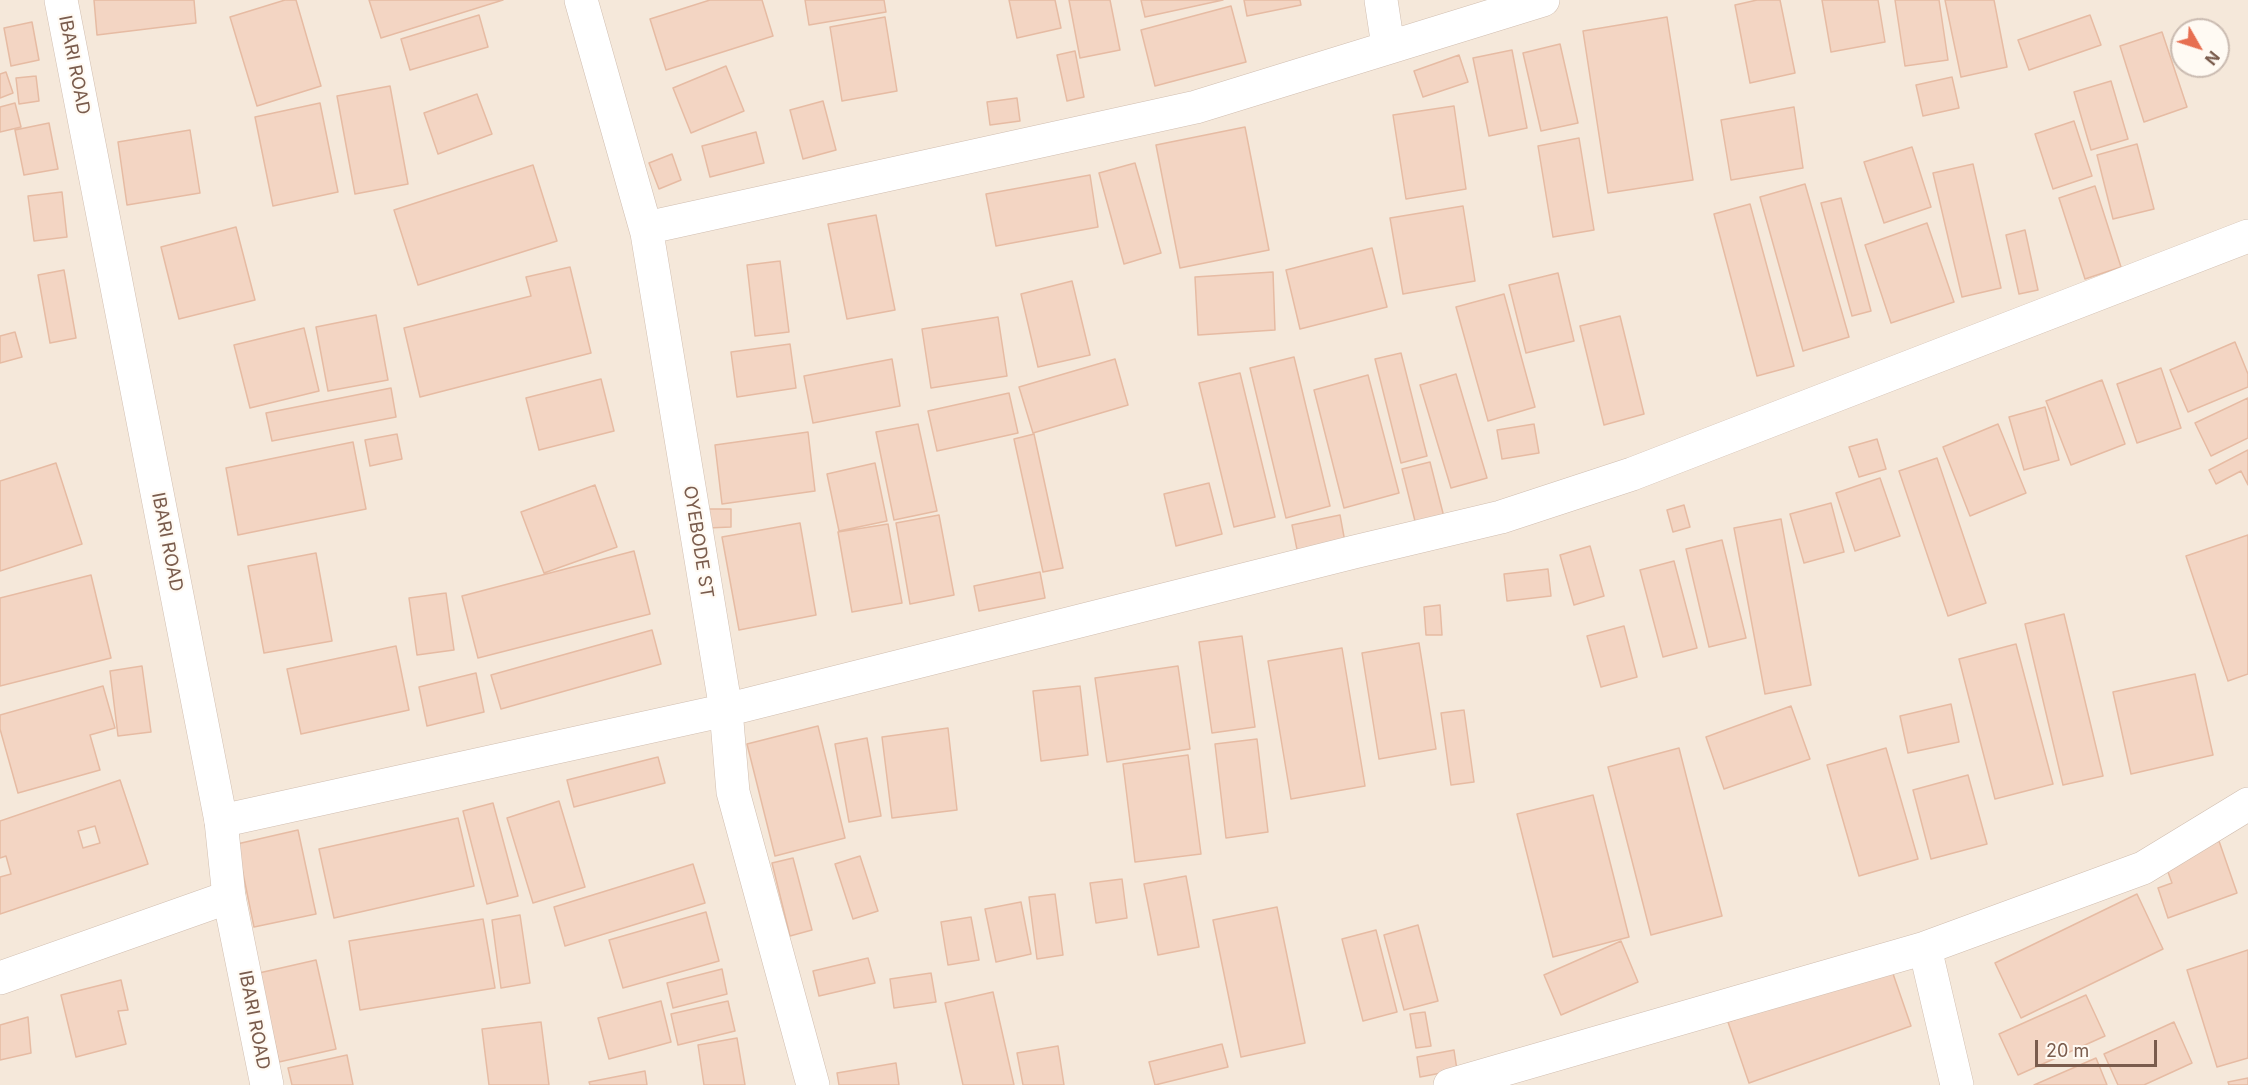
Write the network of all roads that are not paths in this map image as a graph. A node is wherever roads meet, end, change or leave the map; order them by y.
1 (62, 0) edge
2 (581, 0) edge
3 (1380, 0) edge
4 (1543, 0) edge
5 (1388, 46) junction
6 (646, 228) junction
7 (2248, 236) edge
8 (726, 710) junction
9 (2248, 804) edge
10 (221, 821) junction
11 (229, 897) junction
12 (1925, 948) junction
13 (0, 978) edge
14 (267, 1085) edge
15 (813, 1085) edge
16 (1450, 1085) edge
17 (1957, 1085) edge

1 - 10 street, IBARI ROAD
2 - 6 street, OYEBODE ST
3 - 5 street
4 - 5 street
5 - 6 street
6 - 8 street, OYEBODE ST
7 - 8 street
8 - 10 street
8 - 15 street, OYEBODE ST
9 - 12 street
10 - 11 street, IBARI ROAD
11 - 13 street
11 - 14 street, IBARI ROAD
12 - 16 street
12 - 17 street

